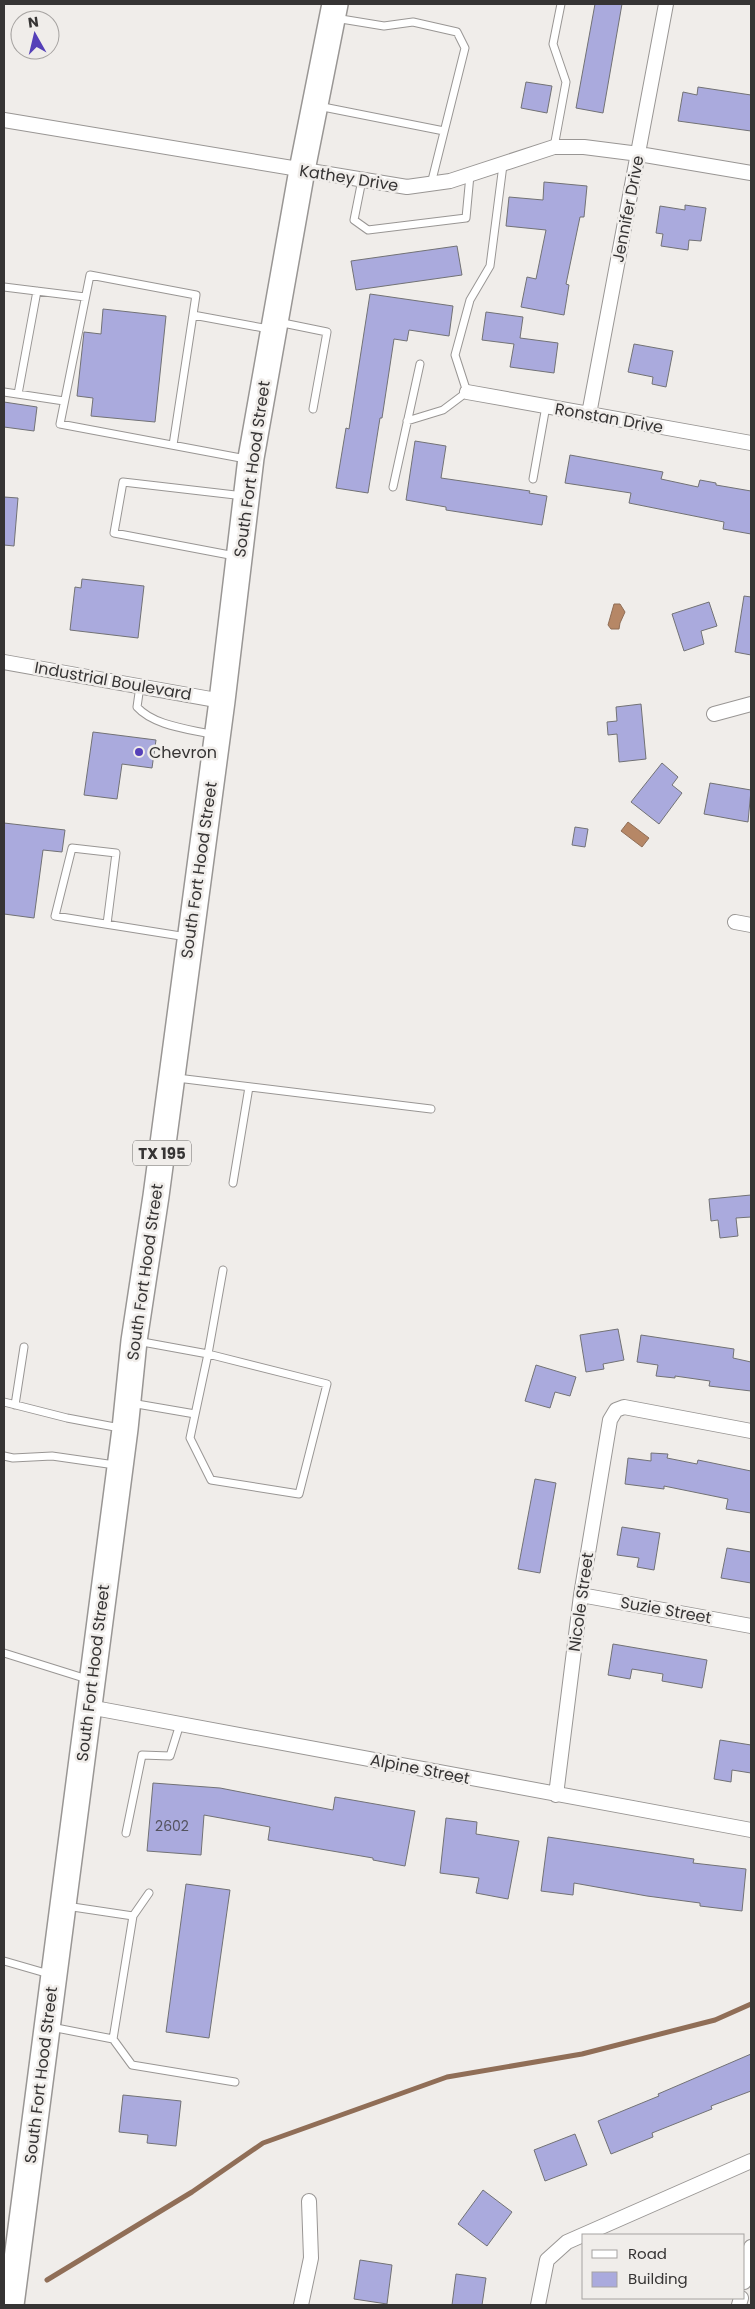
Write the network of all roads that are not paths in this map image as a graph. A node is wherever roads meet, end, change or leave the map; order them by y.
1 (561, 4) edge
2 (666, 4) edge
3 (334, 11) edge
4 (315, 105) junction
5 (4, 120) edge
6 (444, 131) junction
7 (554, 147) junction
8 (639, 154) junction
9 (502, 165) junction
10 (302, 170) junction
11 (751, 173) edge
12 (470, 175) junction
13 (362, 180) junction
14 (431, 184) junction
15 (4, 288) edge
16 (37, 291) junction
17 (85, 298) junction
18 (193, 315) junction
19 (275, 326) junction
20 (420, 364) dead end
21 (4, 392) edge
22 (467, 392) junction
23 (18, 394) junction
24 (64, 401) junction
25 (546, 406) junction
26 (313, 409) dead end
27 (589, 414) junction
28 (407, 421) junction
29 (751, 443) edge
30 (173, 445) junction
31 (251, 460) junction
32 (533, 479) dead end
33 (393, 487) dead end
34 (246, 496) junction
35 (239, 557) junction
36 (4, 662) edge
37 (140, 686) junction
38 (222, 701) junction
39 (751, 704) edge
40 (714, 714) dead end
41 (217, 736) junction
42 (736, 922) dead end
43 (107, 924) junction
44 (751, 925) edge
45 (190, 938) junction
46 (172, 1078) junction
47 (249, 1087) junction
48 (431, 1109) dead end
49 (233, 1183) dead end
50 (223, 1270) dead end
51 (134, 1341) junction
52 (24, 1347) dead end
53 (208, 1354) junction
54 (4, 1402) edge
55 (128, 1402) junction
56 (15, 1405) junction
57 (195, 1414) junction
58 (125, 1429) junction
59 (751, 1431) edge
60 (4, 1456) edge
61 (120, 1466) junction
62 (581, 1595) junction
63 (751, 1626) edge
64 (4, 1653) edge
65 (92, 1681) junction
66 (88, 1707) junction
67 (180, 1724) junction
68 (556, 1795) junction
69 (751, 1830) edge
70 (126, 1833) dead end
71 (149, 1893) dead end
72 (63, 1905) junction
73 (133, 1916) junction
74 (4, 1962) edge
75 (54, 1976) junction
76 (47, 2027) junction
77 (113, 2039) junction
78 (235, 2082) dead end
79 (751, 2161) edge
80 (309, 2201) dead end
81 (585, 2234) edge
82 (582, 2235) edge
83 (751, 2247) edge
84 (745, 2277) edge
85 (11, 2305) edge
86 (301, 2305) edge
87 (538, 2305) edge

1 - 7 lane
2 - 8 street, Jennifer Drive
3 - 4 highway, South Fort Hood Street / TX 195
3 - 6 lane
4 - 6 lane
4 - 10 highway, South Fort Hood Street / TX 195
5 - 10 street, Kathey Drive
6 - 14 lane
7 - 8 street, Kathey Drive
7 - 9 street, Kathey Drive
8 - 11 street, Kathey Drive
8 - 27 street, Jennifer Drive
9 - 12 street, Kathey Drive
9 - 22 lane
10 - 13 street, Kathey Drive
10 - 19 highway, South Fort Hood Street / TX 195
12 - 13 lane
12 - 14 street, Kathey Drive
13 - 14 street, Kathey Drive
15 - 16 lane
16 - 17 lane
16 - 23 lane
17 - 18 lane
17 - 24 lane
18 - 19 lane
18 - 30 lane
19 - 26 lane
19 - 31 highway, South Fort Hood Street / TX 195
20 - 28 lane
21 - 23 lane
22 - 25 street, Ronstan Drive
22 - 28 lane
23 - 24 lane
24 - 30 lane
25 - 27 street, Ronstan Drive
25 - 32 lane
27 - 29 street, Ronstan Drive
28 - 33 lane
30 - 31 lane
31 - 34 highway, South Fort Hood Street / TX 195
34 - 35 highway, South Fort Hood Street / TX 195
34 - 35 lane
35 - 38 highway, South Fort Hood Street / TX 195
36 - 37 street, Industrial Boulevard
37 - 38 street, Industrial Boulevard
37 - 41 lane
38 - 41 highway, South Fort Hood Street / TX 195
39 - 40 street
41 - 45 highway, South Fort Hood Street / TX 195
42 - 44 street
43 - 43 lane
43 - 45 lane
45 - 46 highway, South Fort Hood Street / TX 195
46 - 47 lane
46 - 51 highway, South Fort Hood Street / TX 195
47 - 48 lane
47 - 49 lane
50 - 53 lane
51 - 53 lane
51 - 55 highway, South Fort Hood Street / TX 195
52 - 56 lane
53 - 57 lane
53 - 57 lane
54 - 56 lane
55 - 57 lane
55 - 58 highway, South Fort Hood Street / TX 195
56 - 58 lane
58 - 61 highway, South Fort Hood Street / TX 195
59 - 62 street, Nicole Street
60 - 61 lane
61 - 65 highway, South Fort Hood Street / TX 195
62 - 63 street, Suzie Street
62 - 68 street, Nicole Street
64 - 65 lane
65 - 66 highway, South Fort Hood Street / TX 195
66 - 67 street, Alpine Street
66 - 72 highway, South Fort Hood Street / TX 195
67 - 68 street, Alpine Street
67 - 70 lane
68 - 69 street, Alpine Street
71 - 73 lane
72 - 73 lane
72 - 75 highway, South Fort Hood Street / TX 195
73 - 77 lane
74 - 75 lane
75 - 76 highway, South Fort Hood Street / TX 195
76 - 77 lane
76 - 85 highway, South Fort Hood Street / TX 195
77 - 78 lane
79 - 81 street
80 - 86 street
82 - 87 street
83 - 84 street

